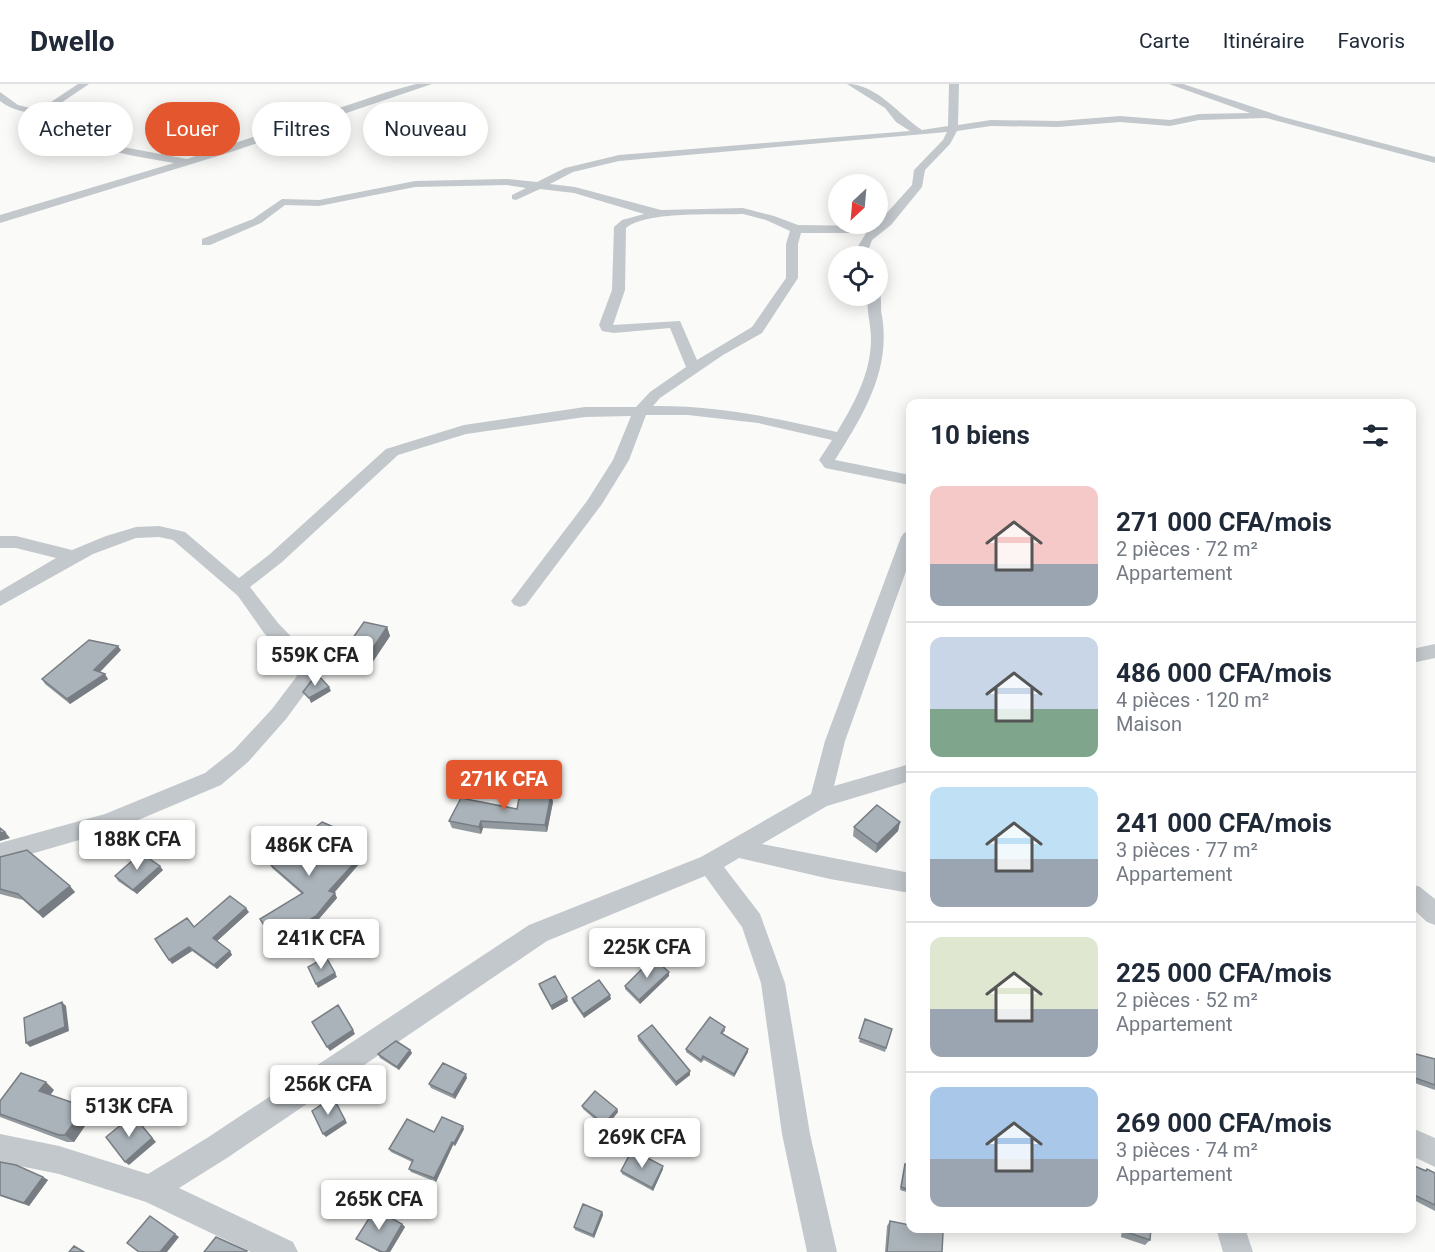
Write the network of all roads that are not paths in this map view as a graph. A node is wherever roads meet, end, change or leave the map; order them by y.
1 (84, 84) edge
2 (427, 84) edge
3 (852, 84) edge
4 (954, 84) edge
5 (1174, 84) edge
6 (404, 87) edge
7 (0, 95) edge
8 (57, 102) edge
9 (18, 107) edge
10 (1266, 115) junction
11 (954, 128) junction
12 (920, 133) junction
13 (133, 152) edge
14 (1435, 160) edge
15 (188, 162) junction
16 (539, 186) junction
17 (516, 197) dead end
18 (661, 213) junction
19 (0, 219) edge
20 (888, 222) edge
21 (796, 229) junction
22 (828, 229) edge
23 (872, 234) edge
24 (206, 242) dead end
25 (864, 246) edge
26 (873, 306) edge
27 (694, 369) junction
28 (640, 411) junction
29 (841, 438) junction
30 (906, 479) edge
31 (0, 542) edge
32 (906, 548) edge
33 (73, 556) junction
34 (239, 587) junction
35 (0, 600) edge
36 (520, 601) dead end
37 (1435, 651) edge
38 (1416, 655) edge
39 (906, 774) edge
40 (820, 799) junction
41 (736, 849) junction
42 (0, 853) edge
43 (709, 864) junction
44 (906, 881) edge
45 (1416, 897) edge
46 (1435, 914) edge
47 (1416, 1144) edge
48 (0, 1148) edge
49 (1435, 1153) edge
50 (150, 1189) junction
51 (1232, 1233) edge
52 (283, 1252) edge
53 (822, 1252) edge
54 (1238, 1252) edge

1 - 8 street
2 - 6 street
3 - 12 street
4 - 11 street
5 - 10 street
6 - 15 street
7 - 9 street
10 - 11 street
10 - 14 street
11 - 12 street
11 - 20 street
12 - 16 street
13 - 15 street
15 - 19 street
16 - 17 street
16 - 18 street
16 - 24 street
18 - 21 street
18 - 27 street
21 - 22 street
21 - 27 street
23 - 25 street
26 - 29 street
27 - 28 street
28 - 29 street
28 - 34 street
28 - 36 street
29 - 30 street
31 - 33 street
32 - 40 street
33 - 34 street
33 - 35 street
34 - 42 street
37 - 38 street
39 - 40 street
40 - 41 street
41 - 43 street
41 - 44 street
43 - 50 street
43 - 53 street
45 - 46 street
47 - 49 street
48 - 50 street
50 - 52 street
51 - 54 street

